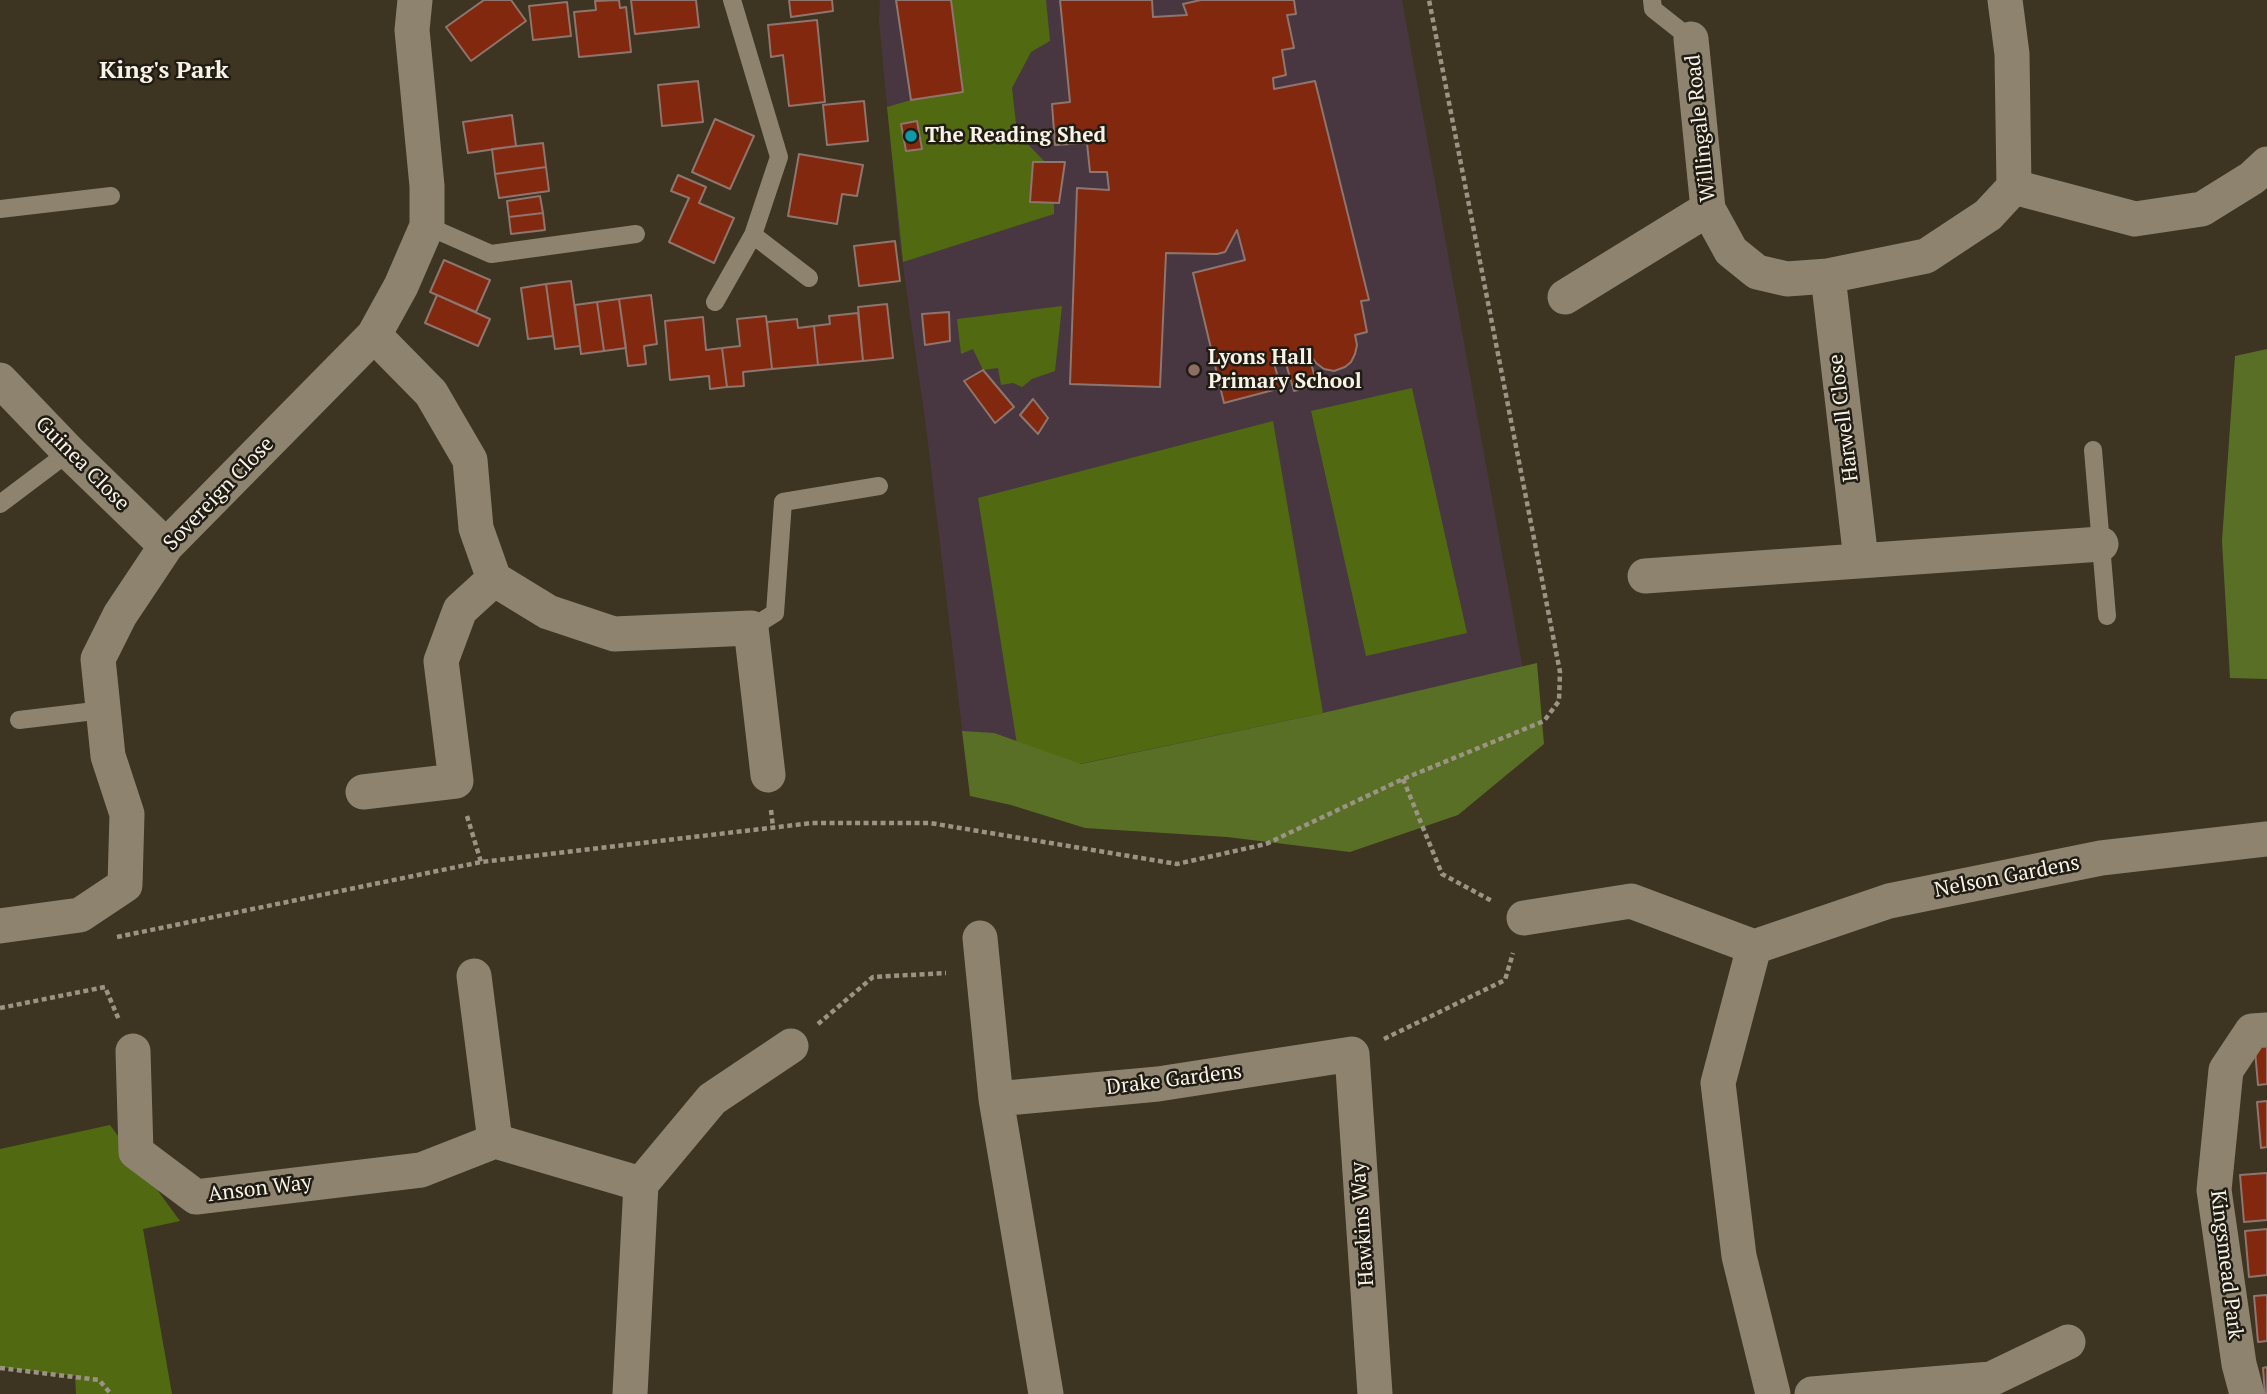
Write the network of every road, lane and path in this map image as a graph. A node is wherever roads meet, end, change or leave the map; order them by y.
1 (415, 0) edge
2 (732, 0) edge
3 (1429, 0) edge
4 (1653, 0) edge
5 (2005, 0) edge
6 (1691, 39) joint
7 (2267, 164) edge
8 (2014, 187) junction
9 (111, 196) dead end
10 (0, 209) edge
11 (1708, 209) junction
12 (427, 226) junction
13 (636, 234) dead end
14 (753, 235) junction
15 (1828, 276) junction
16 (809, 278) dead end
17 (1565, 297) dead end
18 (715, 302) dead end
19 (374, 335) junction
20 (0, 380) edge
21 (2093, 450) dead end
22 (69, 452) junction
23 (879, 486) dead end
24 (0, 505) edge
25 (2101, 544) junction
26 (166, 546) junction
27 (1861, 560) junction
28 (1645, 576) dead end
29 (495, 579) junction
30 (2107, 616) dead end
31 (751, 628) junction
32 (103, 710) junction
33 (19, 720) dead end
34 (768, 775) dead end
35 (1403, 779) junction
36 (456, 781) junction
37 (363, 792) dead end
38 (2267, 839) edge
39 (481, 862) junction
40 (1524, 918) junction
41 (0, 926) edge
42 (107, 939) dead end
43 (1754, 947) junction
44 (983, 954) joint
45 (474, 976) dead end
46 (0, 1008) edge
47 (2267, 1030) edge
48 (791, 1046) joint
49 (133, 1051) joint
50 (1352, 1054) junction
51 (996, 1099) junction
52 (495, 1141) junction
53 (641, 1184) junction
54 (2068, 1342) dead end
55 (0, 1368) edge
56 (111, 1394) edge
57 (630, 1394) edge
58 (1046, 1394) edge
59 (1375, 1394) edge
60 (1773, 1394) edge
61 (1812, 1394) edge
62 (2247, 1394) edge

1 - 12 street, Sovereign Close
2 - 14 lane
3 - 35 path
4 - 6 lane
5 - 8 street
6 - 11 street, Willingale Road
7 - 8 street
8 - 15 street, Willingale Road
9 - 10 lane
11 - 15 street, Willingale Road
11 - 17 street
12 - 13 lane
12 - 19 street, Sovereign Close
14 - 16 lane
14 - 18 lane
15 - 27 street, Harwell Close
19 - 26 street, Sovereign Close
19 - 29 street
20 - 22 street, Guinea Close
21 - 25 lane
22 - 24 lane
22 - 26 street, Guinea Close
23 - 31 lane
25 - 27 street
25 - 30 lane
26 - 32 street, Sovereign Close
27 - 28 street
29 - 31 street
29 - 36 street
31 - 34 street
32 - 33 lane
32 - 41 street, Sovereign Close
35 - 39 path
35 - 40 path
36 - 37 street
36 - 39 path
38 - 43 street, Nelson Gardens
39 - 42 path
40 - 43 street
40 - 50 path
43 - 60 street
44 - 48 path
44 - 51 street
45 - 52 street
46 - 49 path
47 - 62 street, Kingsmead Park
48 - 53 street
49 - 52 street, Anson Way
50 - 51 street, Drake Gardens
50 - 59 street, Hawkins Way
51 - 58 street
52 - 53 street
53 - 57 street
54 - 61 street
55 - 56 path

